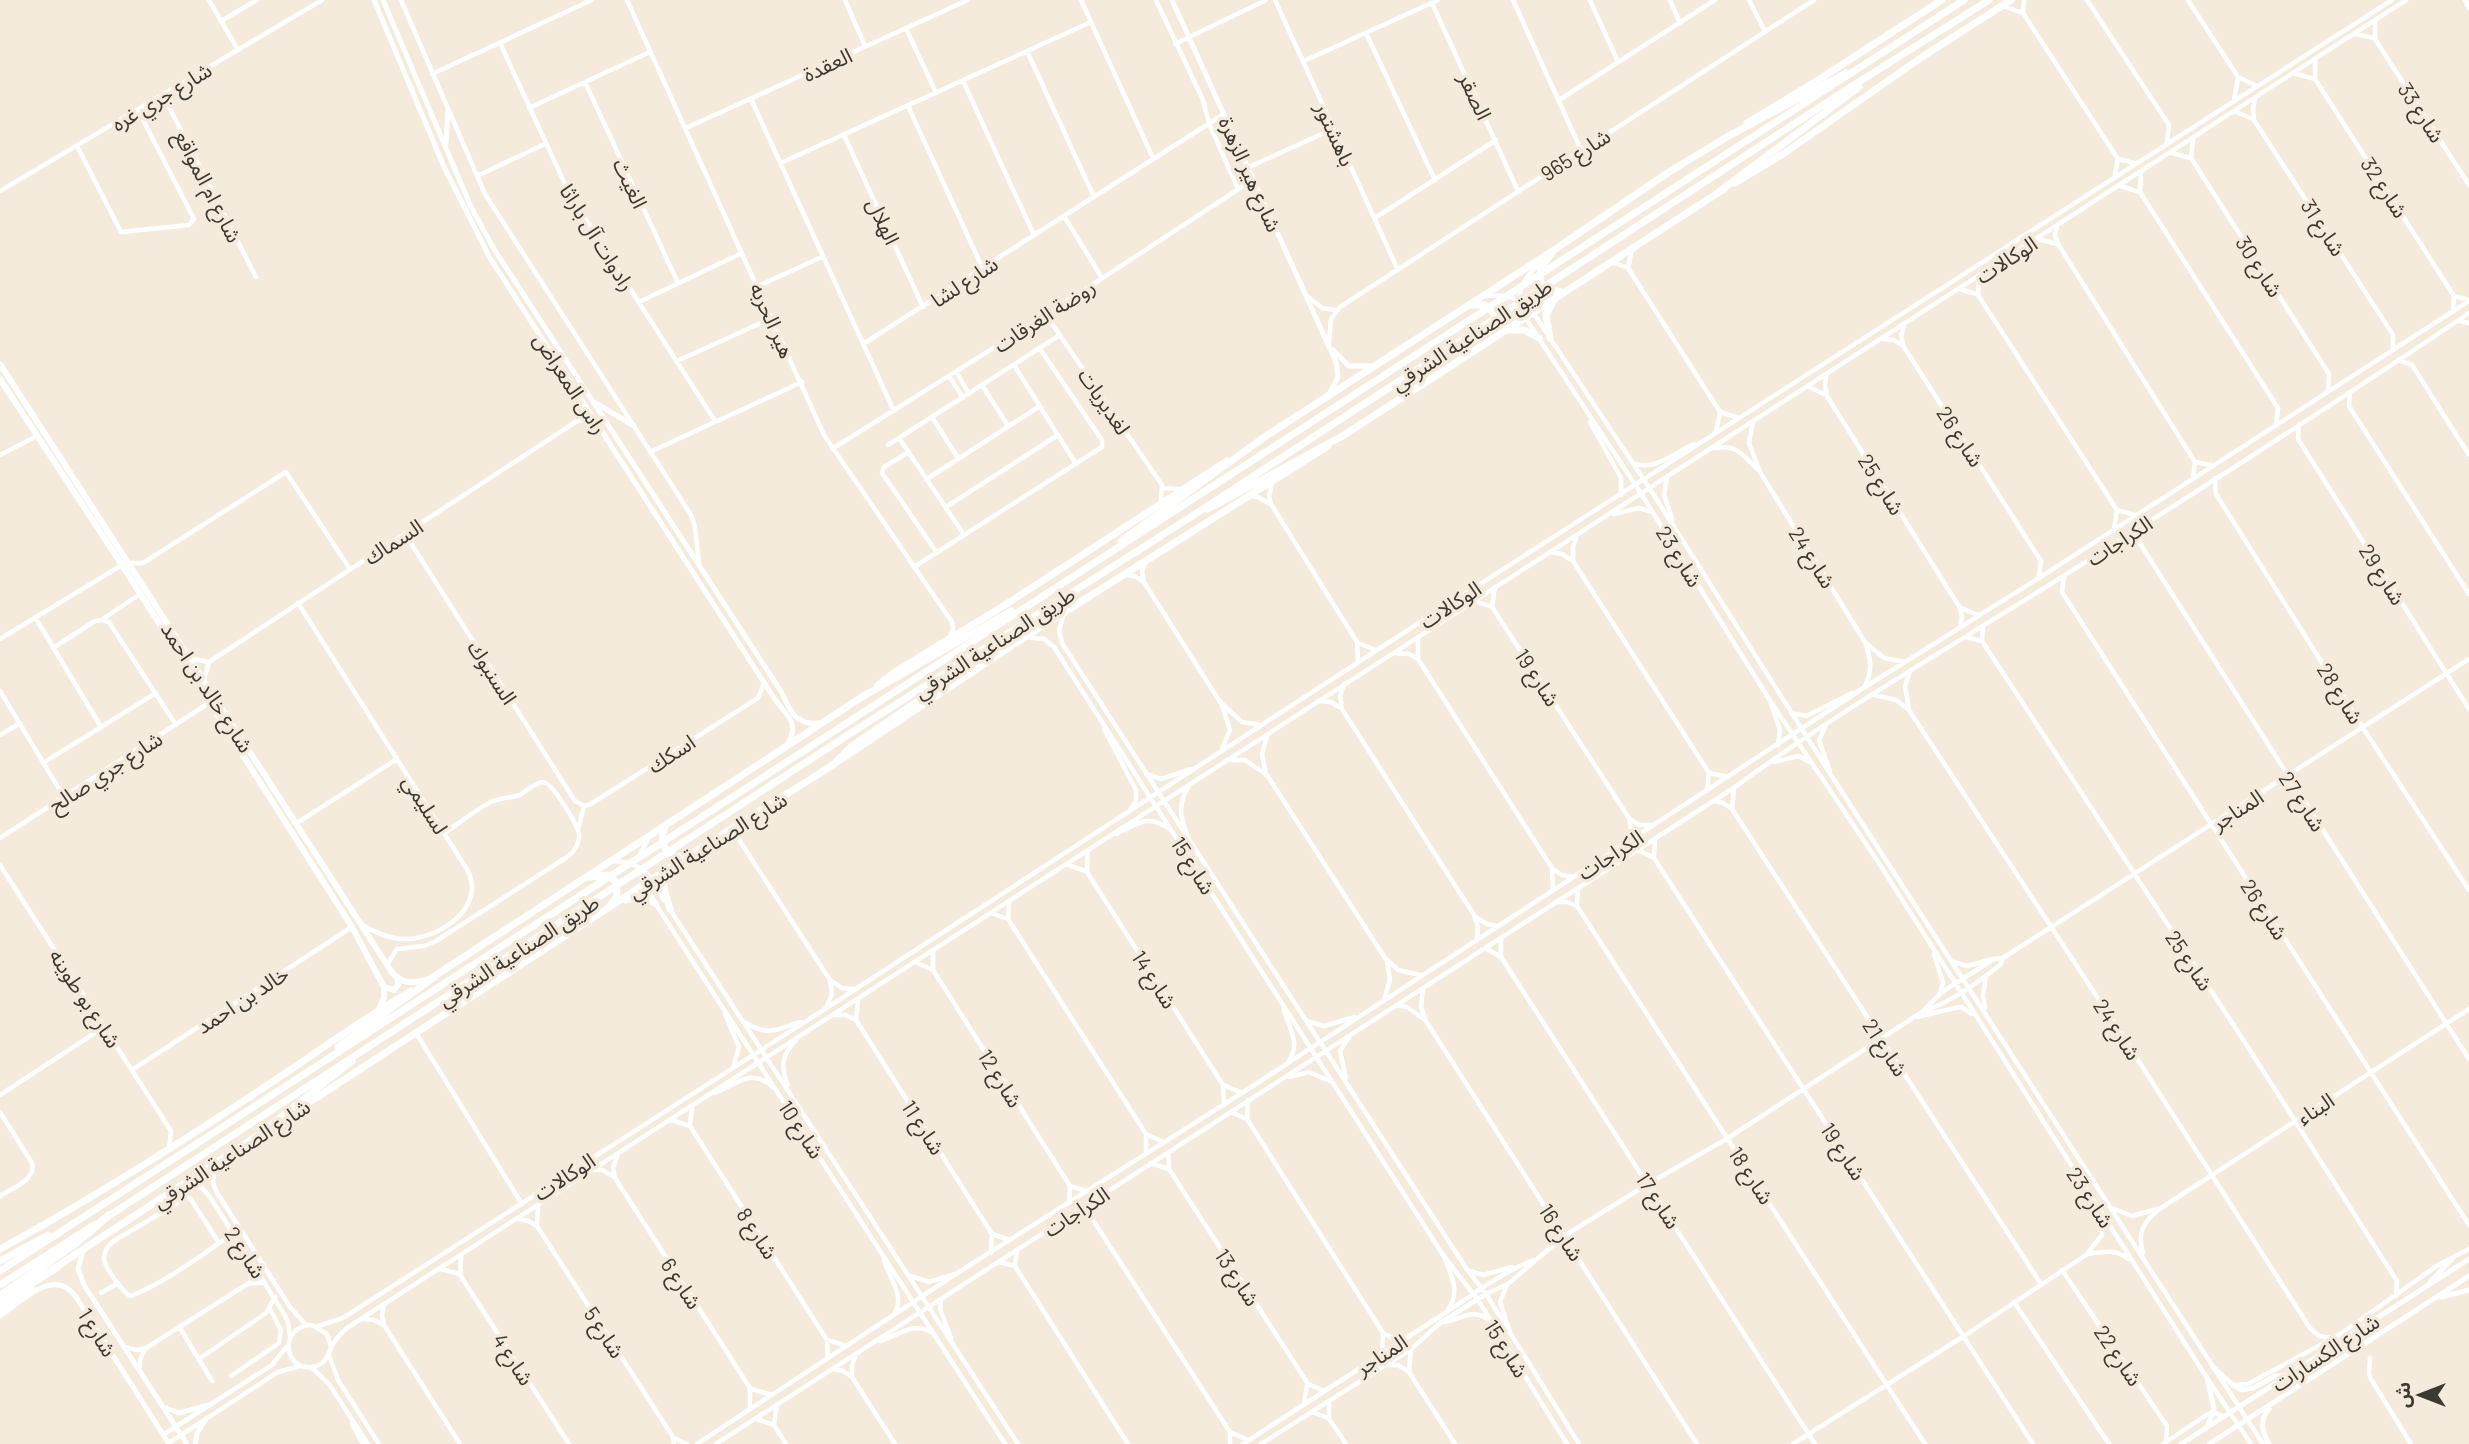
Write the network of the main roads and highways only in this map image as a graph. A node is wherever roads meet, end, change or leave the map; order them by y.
1 (1942, 0) edge
2 (1964, 0) edge
3 (1989, 0) edge
4 (2011, 0) edge
5 (1866, 64) junction
6 (1873, 75) junction
7 (1727, 137) junction
8 (1720, 191) junction
9 (1555, 250) junction
10 (1563, 292) junction
11 (1469, 305) junction
12 (1502, 331) junction
13 (1539, 338) road end
14 (1550, 338) road end
15 (1484, 342) junction
16 (0, 364) edge
17 (0, 379) edge
18 (1344, 435) junction
19 (1263, 438) junction
20 (1186, 520) junction
21 (1105, 556) junction
22 (125, 564) junction
23 (1046, 593) junction
24 (1064, 612) joint
25 (986, 648) junction
26 (864, 696) junction
27 (832, 766) junction
28 (665, 825) junction
29 (685, 858) junction
30 (674, 865) junction
31 (584, 877) junction
32 (618, 902) junction
33 (655, 903) road end
34 (670, 909) road end
35 (600, 914) junction
36 (433, 978) junction
37 (398, 979) junction
38 (384, 987) junction
39 (379, 1009) junction
40 (366, 1049) junction
41 (313, 1068) junction
42 (266, 1129) junction
43 (109, 1215) junction
44 (73, 1222) junction
45 (0, 1250) edge
46 (2, 1259) edge
47 (57, 1267) junction
48 (0, 1271) edge
49 (0, 1285) edge
50 (0, 1296) edge
51 (0, 1303) edge
52 (0, 1310) edge

1 - 7 main road, طريق الصناعية الشرقي
2 - 5 main road, طريق الصناعية الشرقي
3 - 6 main road, طريق الصناعية الشرقي
4 - 8 main road, طريق الصناعية الشرقي
5 - 7 main road
5 - 21 main road, طريق الصناعية الشرقي
6 - 8 main road
6 - 20 main road, طريق الصناعية الشرقي
7 - 9 main road, طريق الصناعية الشرقي
8 - 10 main road, طريق الصناعية الشرقي
9 - 10 main road
9 - 11 main road, طريق الصناعية الشرقي
10 - 12 main road, طريق الصناعية الشرقي
10 - 14 main road
11 - 15 main road
11 - 19 main road, طريق الصناعية الشرقي
12 - 13 main road
12 - 15 main road, طريق الصناعية الشرقي
15 - 18 main road, طريق الصناعية الشرقي
16 - 22 main road, شارع خالد بن احمد
17 - 22 main road, شارع خالد بن احمد
18 - 20 main road
18 - 24 main road, طريق الصناعية الشرقي
19 - 21 main road
19 - 26 main road, طريق الصناعية الشرقي
20 - 25 main road, طريق الصناعية الشرقي
21 - 23 main road, طريق الصناعية الشرقي
22 - 37 main road, شارع خالد بن احمد
22 - 38 main road, شارع خالد بن احمد
23 - 26 main road
23 - 41 main road, طريق الصناعية الشرقي
24 - 27 main road, شارع الصناعية الشرقي
25 - 27 main road
25 - 40 main road, طريق الصناعية الشرقي
26 - 28 main road, شارع الصناعية الشرقي
27 - 29 main road, شارع الصناعية الشرقي
28 - 29 main road
28 - 31 main road, شارع الصناعية الشرقي
29 - 30 main road, شارع الصناعية الشرقي
30 - 32 main road, شارع الصناعية الشرقي
30 - 34 main road
31 - 35 main road
31 - 36 main road, شارع الصناعية الشرقي
32 - 33 main road
32 - 35 main road, شارع الصناعية الشرقي
35 - 42 main road, شارع الصناعية الشرقي
36 - 37 main road
36 - 39 main road, شارع الصناعية الشرقي
36 - 41 main road
37 - 38 main road
38 - 39 main road
39 - 45 main road, شارع الصناعية الشرقي
40 - 42 main road
40 - 43 main road, طريق الصناعية الشرقي
41 - 44 main road, طريق الصناعية الشرقي
42 - 47 main road, شارع الصناعية الشرقي
43 - 49 main road, طريق الصناعية الشرقي
43 - 50 highway
44 - 46 main road
44 - 48 main road, طريق الصناعية الشرقي
47 - 51 highway
47 - 52 main road, شارع الصناعية الشرقي

